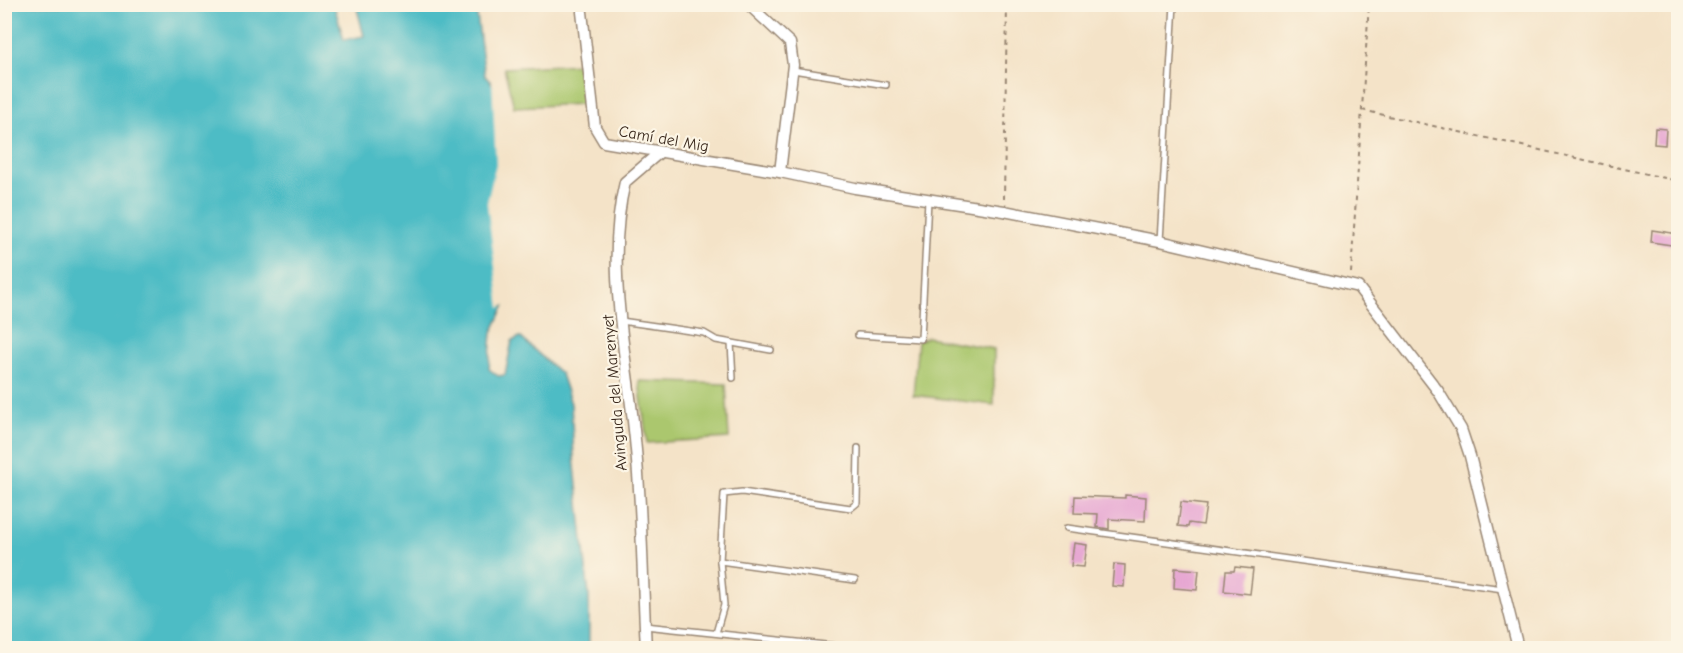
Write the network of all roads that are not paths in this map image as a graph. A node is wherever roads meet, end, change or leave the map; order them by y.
1 (748, 4) edge
2 (1174, 4) edge
3 (582, 12) dead end
4 (793, 70) junction
5 (885, 86) dead end
6 (660, 152) junction
7 (780, 172) junction
8 (928, 198) junction
9 (1160, 241) junction
10 (621, 321) junction
11 (858, 335) dead end
12 (731, 343) junction
13 (771, 350) dead end
14 (733, 378) dead end
15 (858, 448) dead end
16 (1067, 528) dead end
17 (720, 561) junction
18 (855, 579) dead end
19 (1503, 589) junction
20 (645, 626) junction
21 (716, 633) junction
22 (646, 648) edge
23 (854, 648) edge
24 (1518, 648) edge

1 - 4 street
2 - 9 lane
3 - 6 street, Camí del Mig
4 - 5 lane
4 - 7 street
6 - 7 street, Camí del Mig
6 - 10 street, Avinguda del Marenyet
7 - 8 street, Camí del Mig
8 - 9 street, Camí del Mig
8 - 11 lane
9 - 19 street, Camí del Mig
10 - 12 lane
10 - 20 street, Avinguda del Marenyet
12 - 13 lane
12 - 14 lane
15 - 17 lane
16 - 19 lane
17 - 18 lane
17 - 21 lane
19 - 24 street
20 - 21 lane
20 - 22 street, Avinguda del Marenyet
21 - 23 lane

